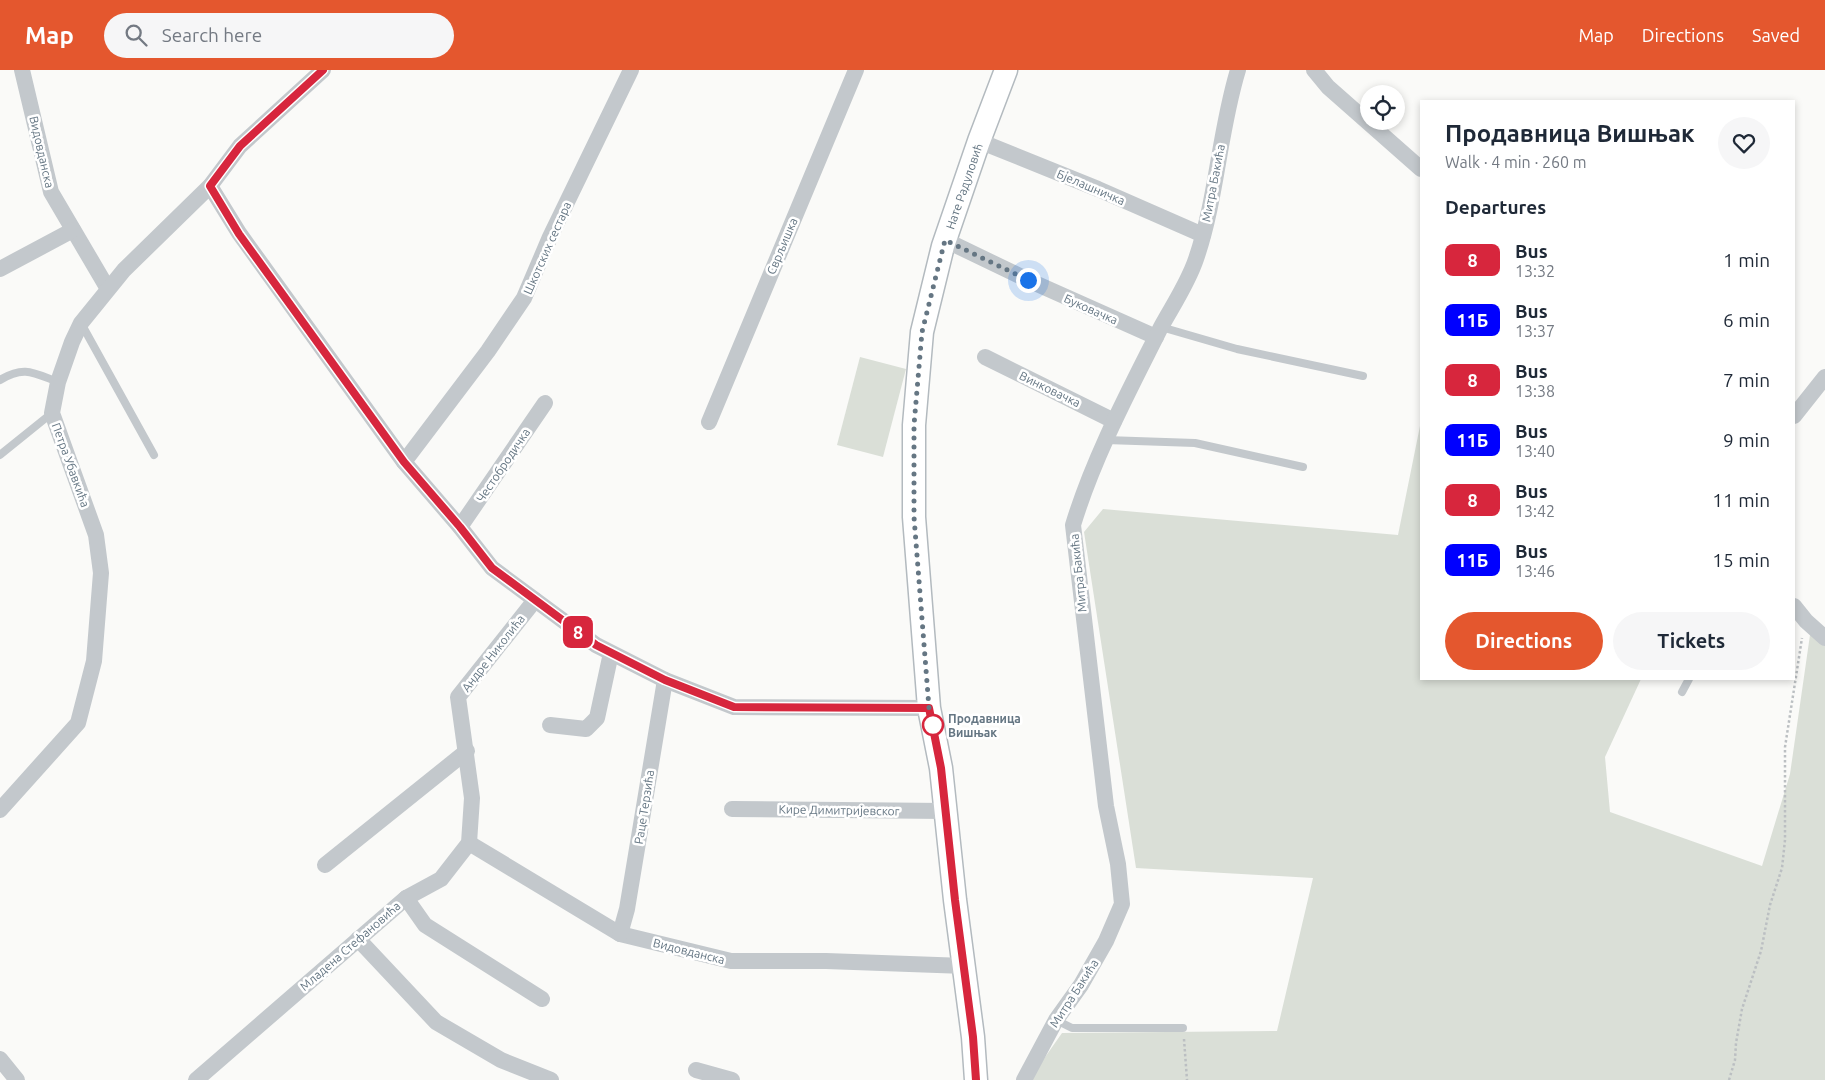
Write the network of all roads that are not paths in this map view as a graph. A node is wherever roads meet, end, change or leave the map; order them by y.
1 (22, 70) edge
2 (323, 70) edge
3 (631, 70) edge
4 (856, 70) edge
5 (1006, 70) edge
6 (1238, 70) edge
7 (1314, 70) edge
8 (979, 141) junction
9 (1420, 169) edge
10 (210, 186) junction
11 (74, 230) junction
12 (1203, 235) junction
13 (945, 240) junction
14 (0, 269) edge
15 (108, 289) junction
16 (81, 323) junction
17 (1159, 332) junction
18 (986, 357) dead end
19 (1363, 376) dead end
20 (1825, 377) edge
21 (0, 380) edge
22 (58, 382) junction
23 (545, 403) dead end
24 (52, 413) junction
25 (1795, 415) edge
26 (1114, 421) junction
27 (709, 422) dead end
28 (1106, 440) junction
29 (0, 455) edge
30 (154, 455) dead end
31 (404, 462) junction
32 (1303, 467) dead end
33 (460, 527) junction
34 (535, 600) junction
35 (1795, 607) edge
36 (1825, 638) edge
37 (610, 653) junction
38 (665, 680) junction
39 (1688, 680) edge
40 (1682, 692) dead end
41 (929, 708) junction
42 (550, 725) dead end
43 (466, 751) junction
44 (732, 809) dead end
45 (0, 810) edge
46 (945, 812) junction
47 (469, 843) junction
48 (325, 865) dead end
49 (406, 898) junction
50 (620, 934) junction
51 (358, 939) junction
52 (965, 966) junction
53 (542, 999) dead end
54 (1056, 1020) junction
55 (1183, 1028) road end
56 (0, 1059) edge
57 (696, 1070) dead end
58 (17, 1080) edge
59 (196, 1080) edge
60 (551, 1080) edge
61 (732, 1080) edge
62 (976, 1080) edge
63 (1024, 1080) edge

1 - 11 street, Видовданска
2 - 10 street, Петра Убавкића
3 - 31 street, Шкотских сестара
4 - 27 street, Сврљишка
5 - 8 street, Нате Радуловић
6 - 12 street, Митра Бакића
7 - 9 street
8 - 12 street, Бјелашничка
8 - 13 street, Нате Радуловић
10 - 15 street, Петра Убавкића
10 - 31 street
11 - 14 street
11 - 15 street, Видовданска
12 - 17 street, Митра Бакића
13 - 17 street, Буковачка
13 - 41 street, Нате Радуловић
15 - 16 street, Петра Убавкића
16 - 22 street, Петра Убавкића
16 - 30 lane
17 - 19 lane
17 - 26 street, Митра Бакића
18 - 26 street, Винковачка
20 - 25 street
21 - 22 lane
22 - 24 street, Петра Убавкића
23 - 33 street, Честобродичка
24 - 29 lane
24 - 45 street, Петра Убавкића
26 - 28 street, Митра Бакића
28 - 32 lane
28 - 54 street, Митра Бакића
31 - 33 street
33 - 34 street
34 - 37 street
34 - 43 street, Андре Николића
35 - 36 street
37 - 38 street
37 - 42 street
38 - 41 street
38 - 50 street, Раце Терзића
39 - 40 lane
41 - 46 street, Нате Радуловић
43 - 47 street, Андре Николића
43 - 48 street
44 - 46 street, Кире Димитријевског
46 - 52 street, Нате Радуловић
47 - 49 street, Младена Стефановића
47 - 50 street, Видовданска
49 - 51 street, Младена Стефановића
49 - 53 street
50 - 52 street, Видовданска
51 - 59 street, Младена Стефановића
51 - 60 street
52 - 62 street, Нате Радуловић
54 - 55 lane
54 - 63 street, Митра Бакића
56 - 58 street
57 - 61 street

